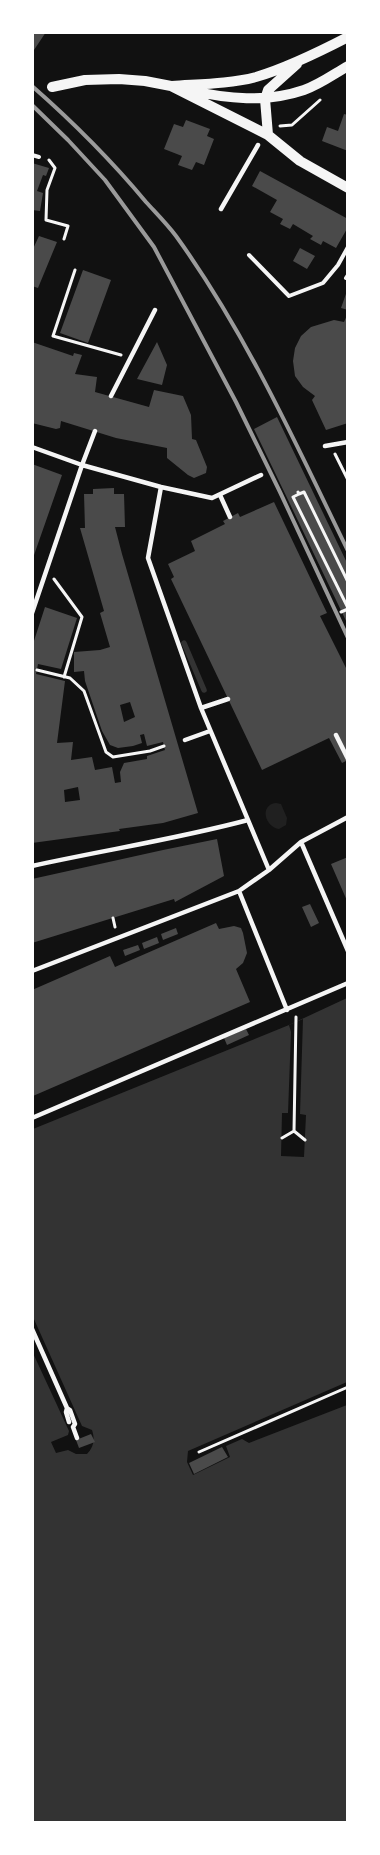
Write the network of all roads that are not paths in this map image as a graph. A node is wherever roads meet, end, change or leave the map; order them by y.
1 (348, 37) edge
2 (303, 59) junction
3 (348, 66) edge
4 (171, 86) junction
5 (52, 87) dead end
6 (265, 99) junction
7 (268, 135) junction
8 (258, 145) dead end
9 (32, 155) edge
10 (39, 157) road end
11 (348, 188) edge
12 (221, 209) dead end
13 (348, 247) edge
14 (249, 255) dead end
15 (155, 310) dead end
16 (111, 396) dead end
17 (95, 432) dead end
18 (348, 442) edge
19 (327, 445) road end
20 (32, 447) edge
21 (82, 465) junction
22 (261, 475) dead end
23 (161, 487) junction
24 (220, 495) junction
25 (230, 517) dead end
26 (32, 613) edge
27 (228, 699) dead end
28 (201, 708) junction
29 (210, 731) junction
30 (336, 735) dead end
31 (185, 740) dead end
32 (348, 759) edge
33 (348, 817) edge
34 (248, 820) junction
35 (301, 842) junction
36 (32, 866) edge
37 (269, 870) junction
38 (239, 891) junction
39 (348, 951) edge
40 (32, 971) edge
41 (348, 983) edge
42 (287, 1010) junction
43 (32, 1118) edge
44 (32, 1329) edge
45 (77, 1438) dead end

1 - 2 main road
2 - 4 main road
2 - 6 main road
3 - 6 main road
4 - 5 main road
4 - 6 main road
4 - 7 main road
6 - 7 main road
7 - 11 main road
8 - 12 street
9 - 10 lane
13 - 14 lane
15 - 16 street
17 - 21 street
18 - 19 street
20 - 21 street
21 - 23 street
21 - 26 street
22 - 24 street
23 - 24 street
23 - 28 street
24 - 25 street
27 - 28 street
28 - 29 street
29 - 31 street
29 - 34 street
30 - 32 street
33 - 35 street
34 - 36 street
34 - 37 street
35 - 37 street
35 - 39 street
37 - 38 street
38 - 40 street
38 - 42 street
41 - 42 street
42 - 43 street
44 - 45 street

